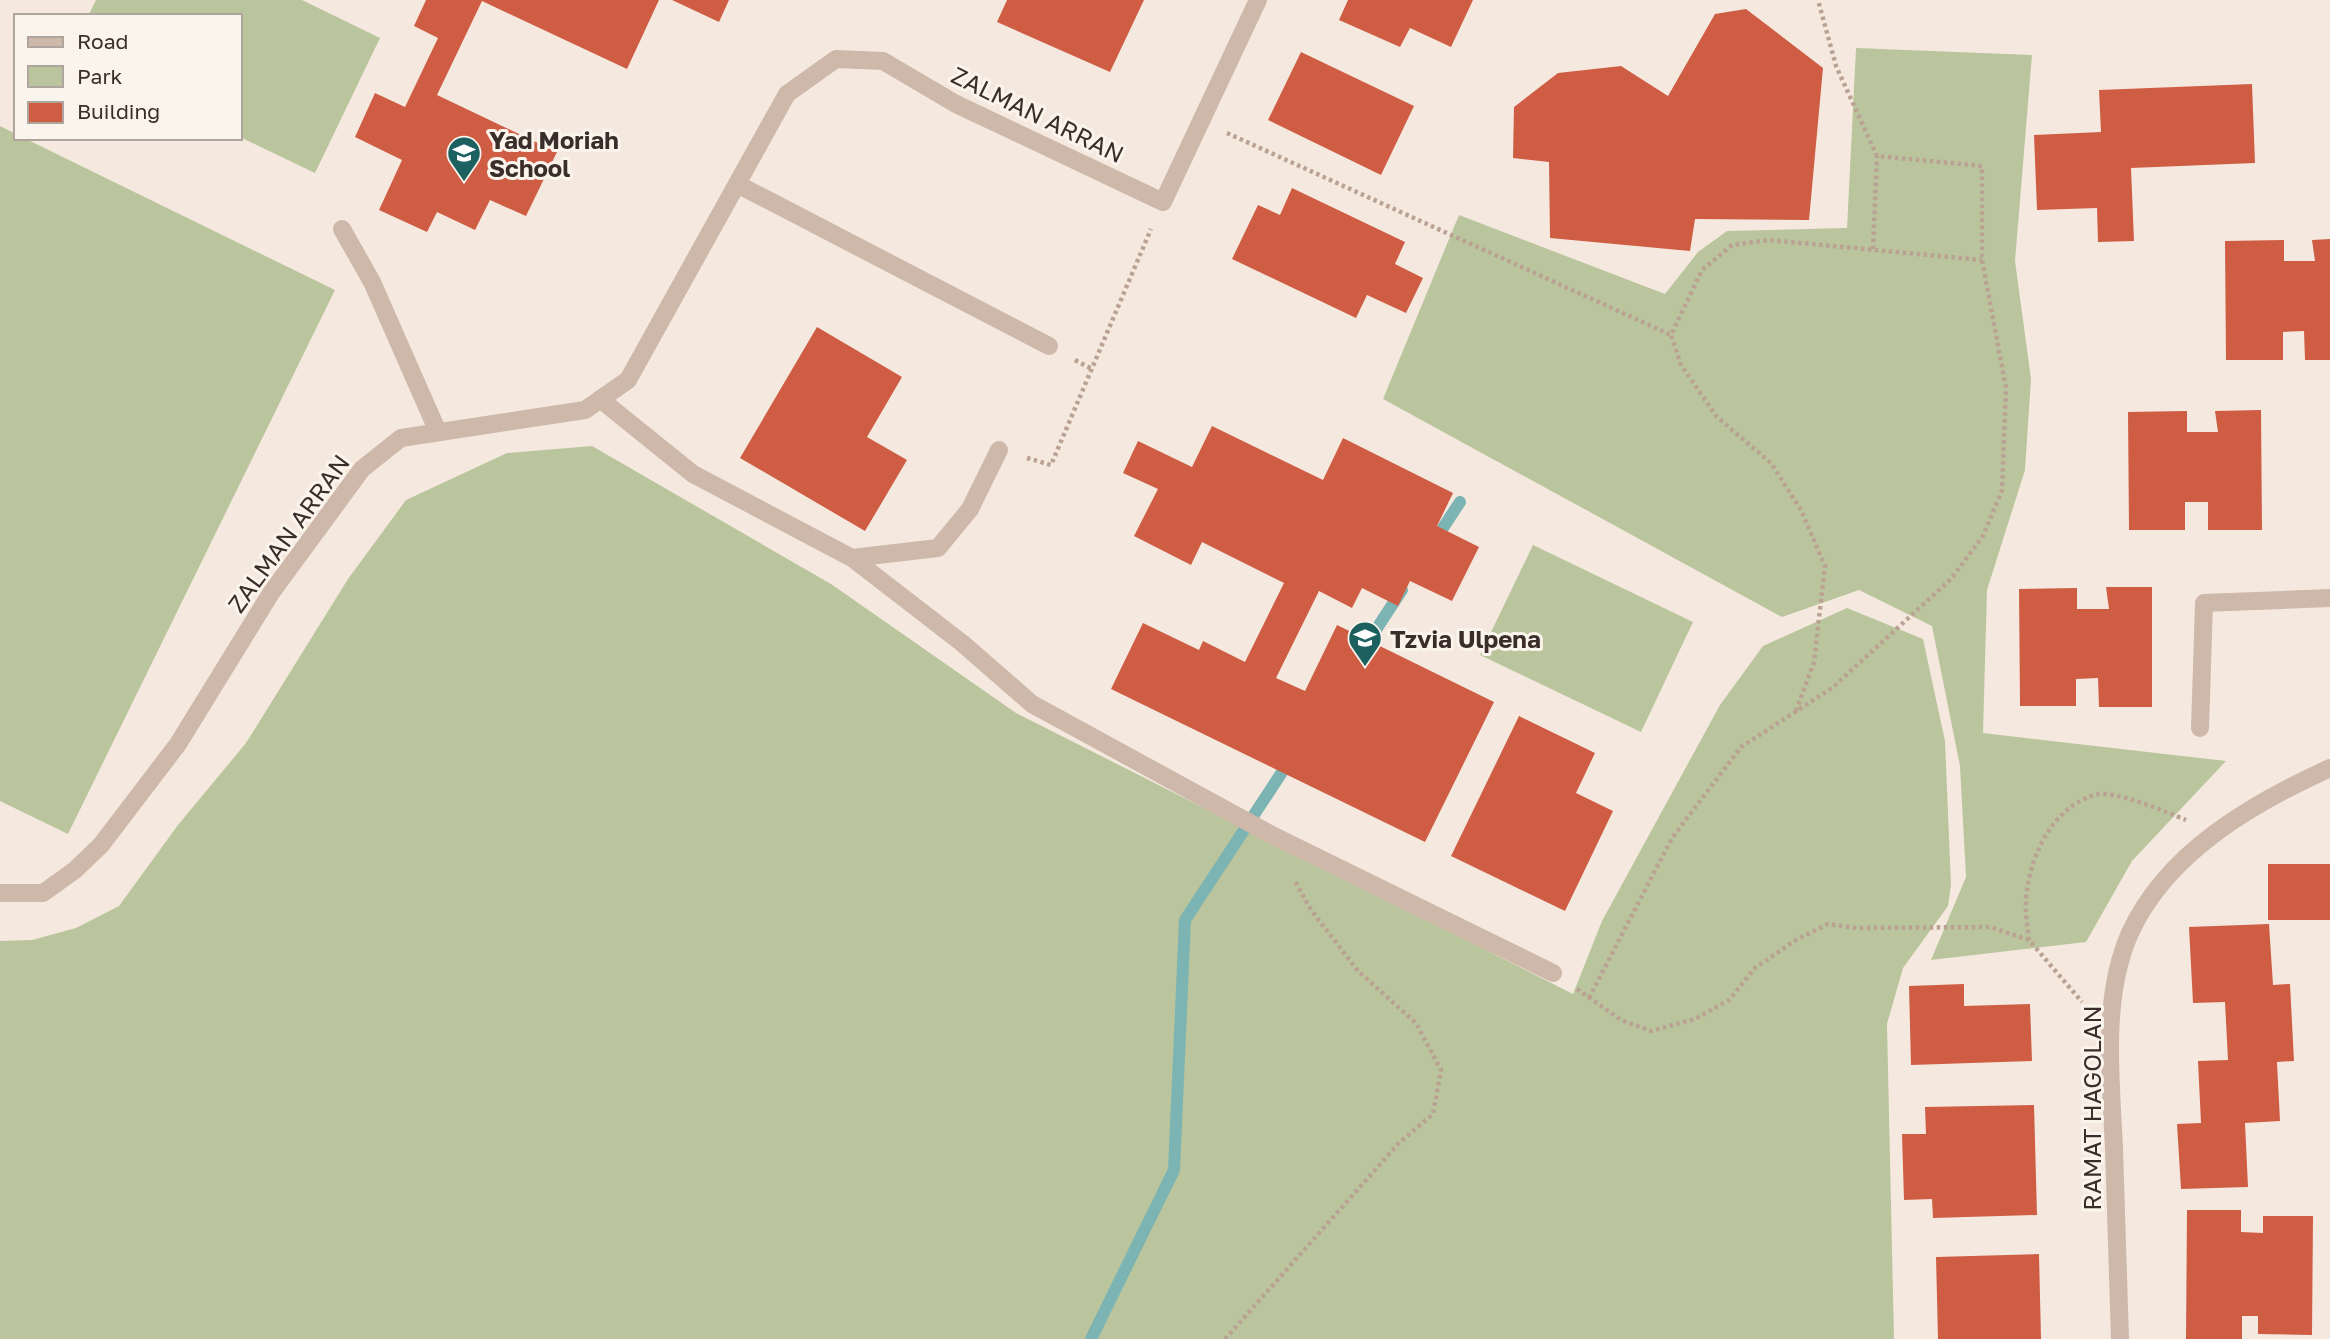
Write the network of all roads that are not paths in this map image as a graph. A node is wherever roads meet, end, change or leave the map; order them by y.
1 (1258, 0) edge
2 (737, 184) junction
3 (342, 229) dead end
4 (1049, 346) dead end
5 (600, 399) junction
6 (438, 432) junction
7 (999, 450) road end
8 (852, 558) junction
9 (2330, 598) edge
10 (2200, 728) dead end
11 (2330, 768) edge
12 (0, 893) edge
13 (1553, 973) road end
14 (2120, 1339) edge

1 - 2 street, ZALMAN ARRAN
2 - 4 street
2 - 5 street, ZALMAN ARRAN
3 - 6 street
5 - 6 street, ZALMAN ARRAN
5 - 8 street
6 - 12 street, ZALMAN ARRAN
7 - 8 street
8 - 13 street
9 - 10 street
11 - 14 street, RAMAT HAGOLAN

